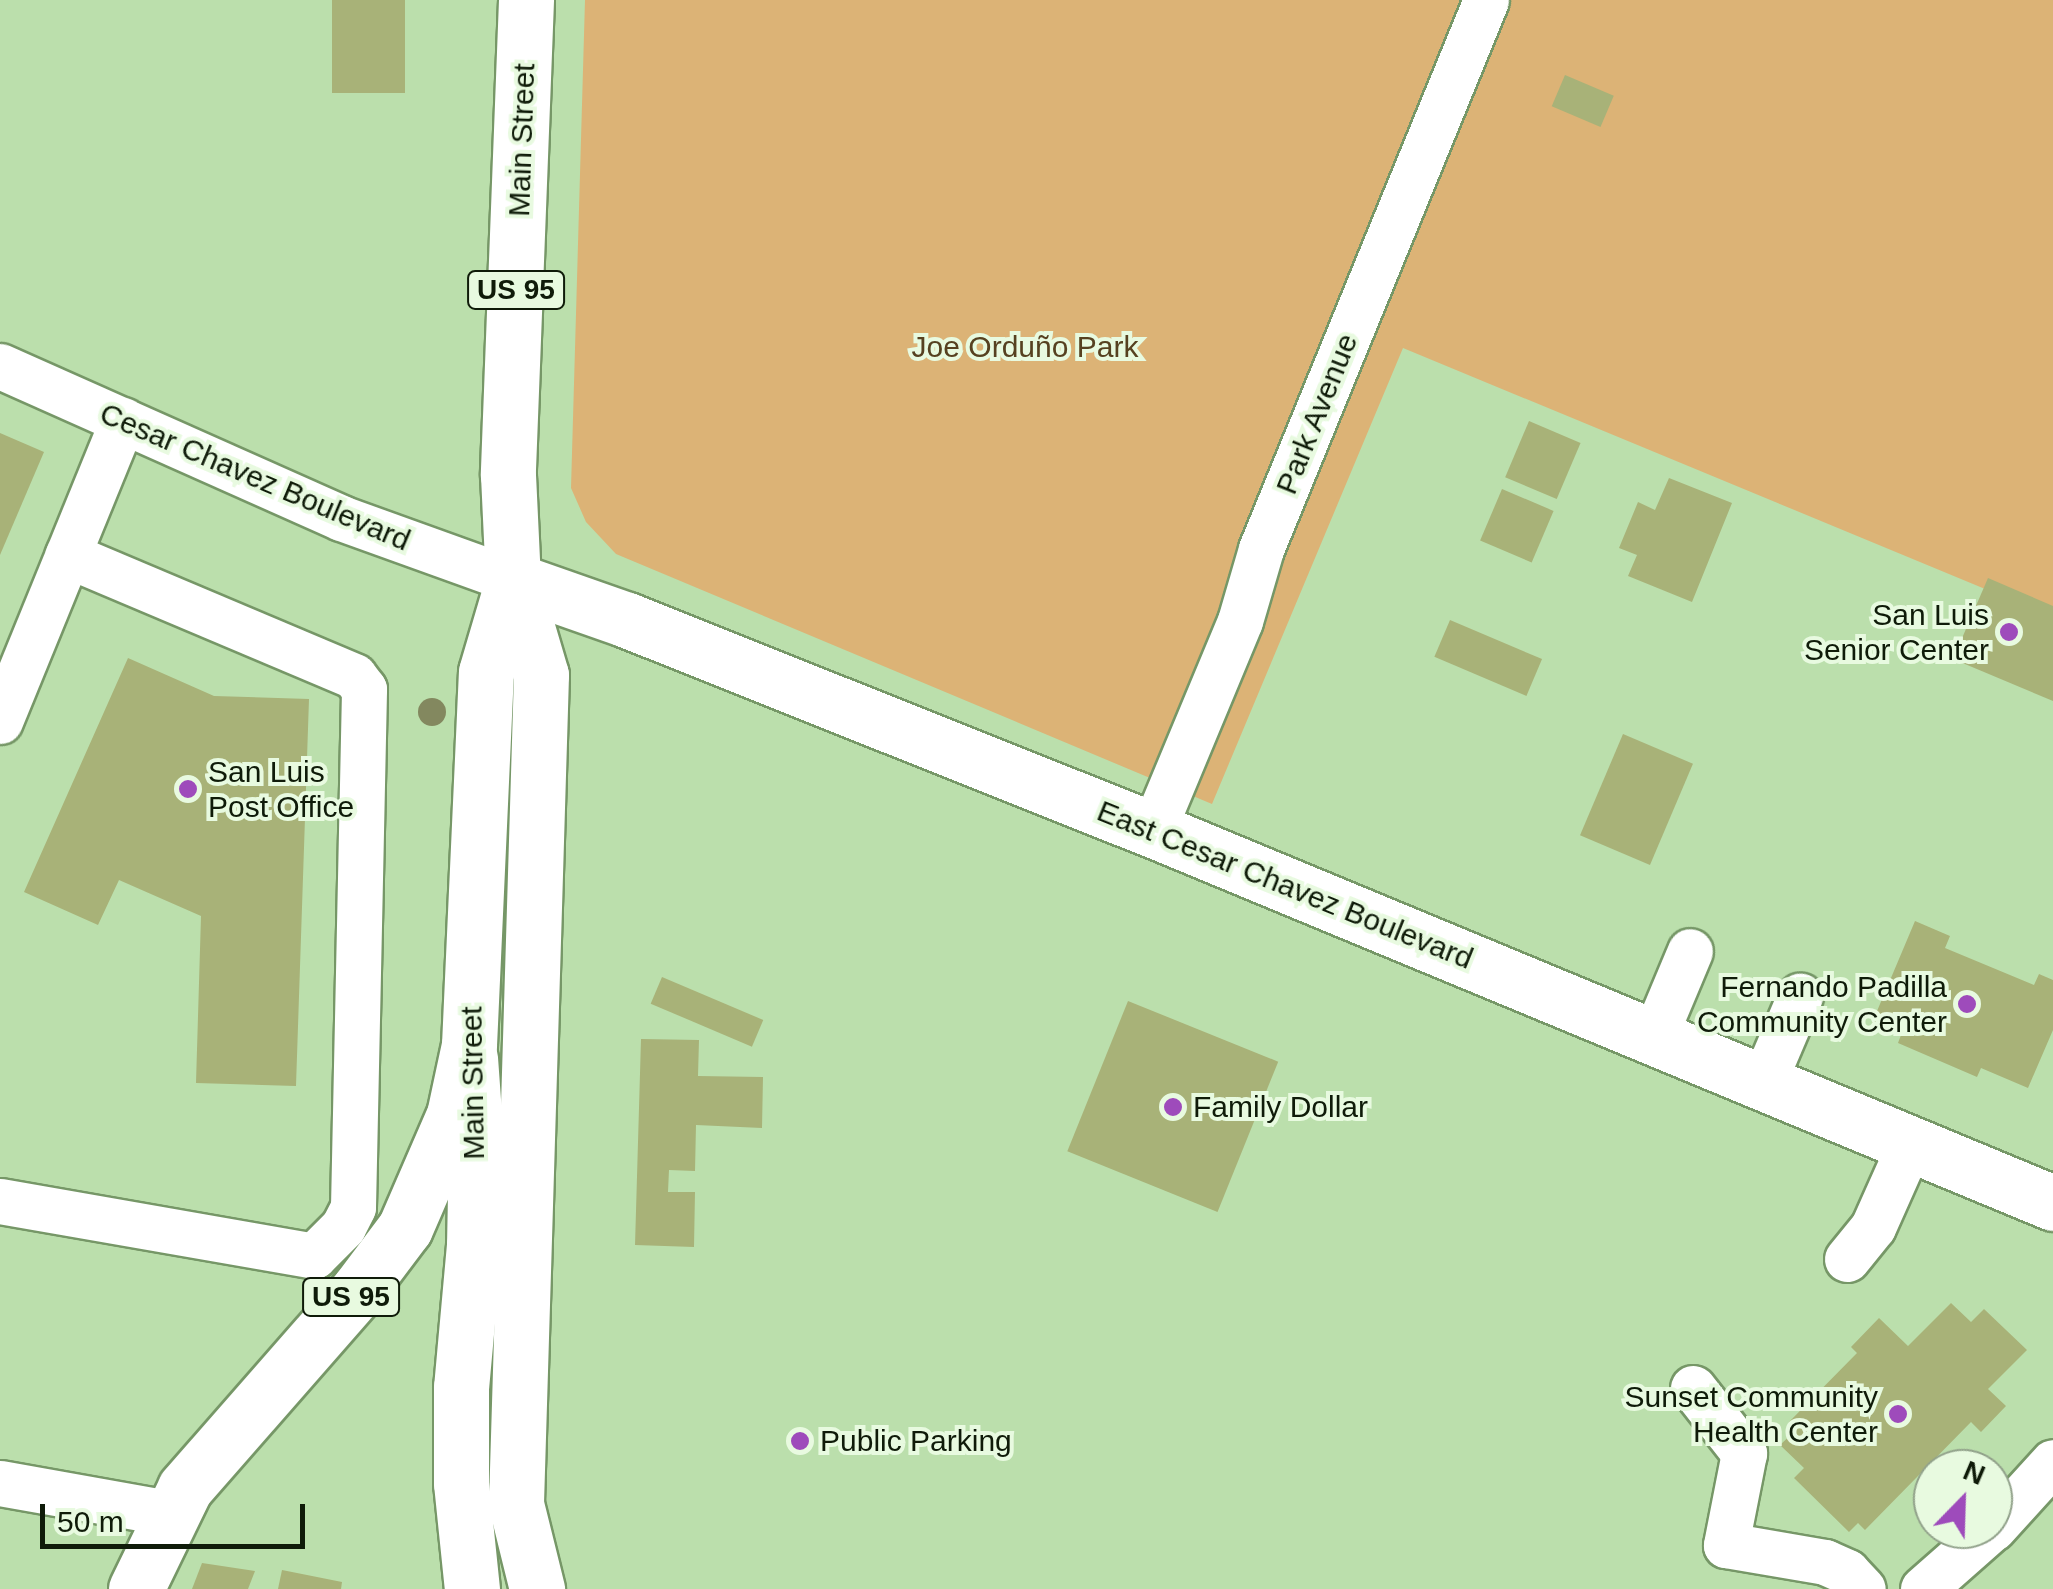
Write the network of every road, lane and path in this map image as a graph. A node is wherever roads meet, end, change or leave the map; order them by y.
1 (526, 0) edge
2 (1486, 0) edge
3 (0, 366) edge
4 (123, 420) junction
5 (68, 555) junction
6 (513, 580) junction
7 (0, 721) edge
8 (1153, 830) junction
9 (1690, 951) dead end
10 (1800, 996) dead end
11 (1654, 1037) junction
12 (469, 1045) junction
13 (1763, 1083) junction
14 (1910, 1144) junction
15 (0, 1201) edge
16 (2053, 1203) edge
17 (1847, 1259) dead end
18 (1693, 1388) dead end
19 (2053, 1462) edge
20 (0, 1484) edge
21 (516, 1504) junction
22 (2013, 1505) edge
23 (169, 1513) junction
24 (1968, 1549) edge
25 (136, 1589) edge
26 (472, 1589) edge
27 (510, 1589) edge
28 (537, 1589) edge
29 (1863, 1589) edge
30 (1923, 1589) edge

1 - 6 main road, Main Street / US 95
2 - 8 street, Park Avenue
3 - 4 street, Cesar Chavez Boulevard
4 - 5 street
4 - 6 street, Cesar Chavez Boulevard
5 - 7 street
5 - 15 street
6 - 8 main road, East Cesar Chavez Boulevard
6 - 12 main road, Main Street / US 95
6 - 21 main road, Main Street / US 95
8 - 11 main road, East Cesar Chavez Boulevard
9 - 11 street
10 - 13 street
11 - 13 main road, East Cesar Chavez Boulevard
12 - 23 main road, US 95
12 - 26 main road, Main Street / US 95
13 - 14 main road, East Cesar Chavez Boulevard
14 - 16 main road, East Cesar Chavez Boulevard
14 - 17 street
18 - 29 street
19 - 22 street
20 - 23 street
21 - 27 main road, Main Street / US 95
21 - 28 main road, US 95
23 - 25 main road, US 95
24 - 30 street

